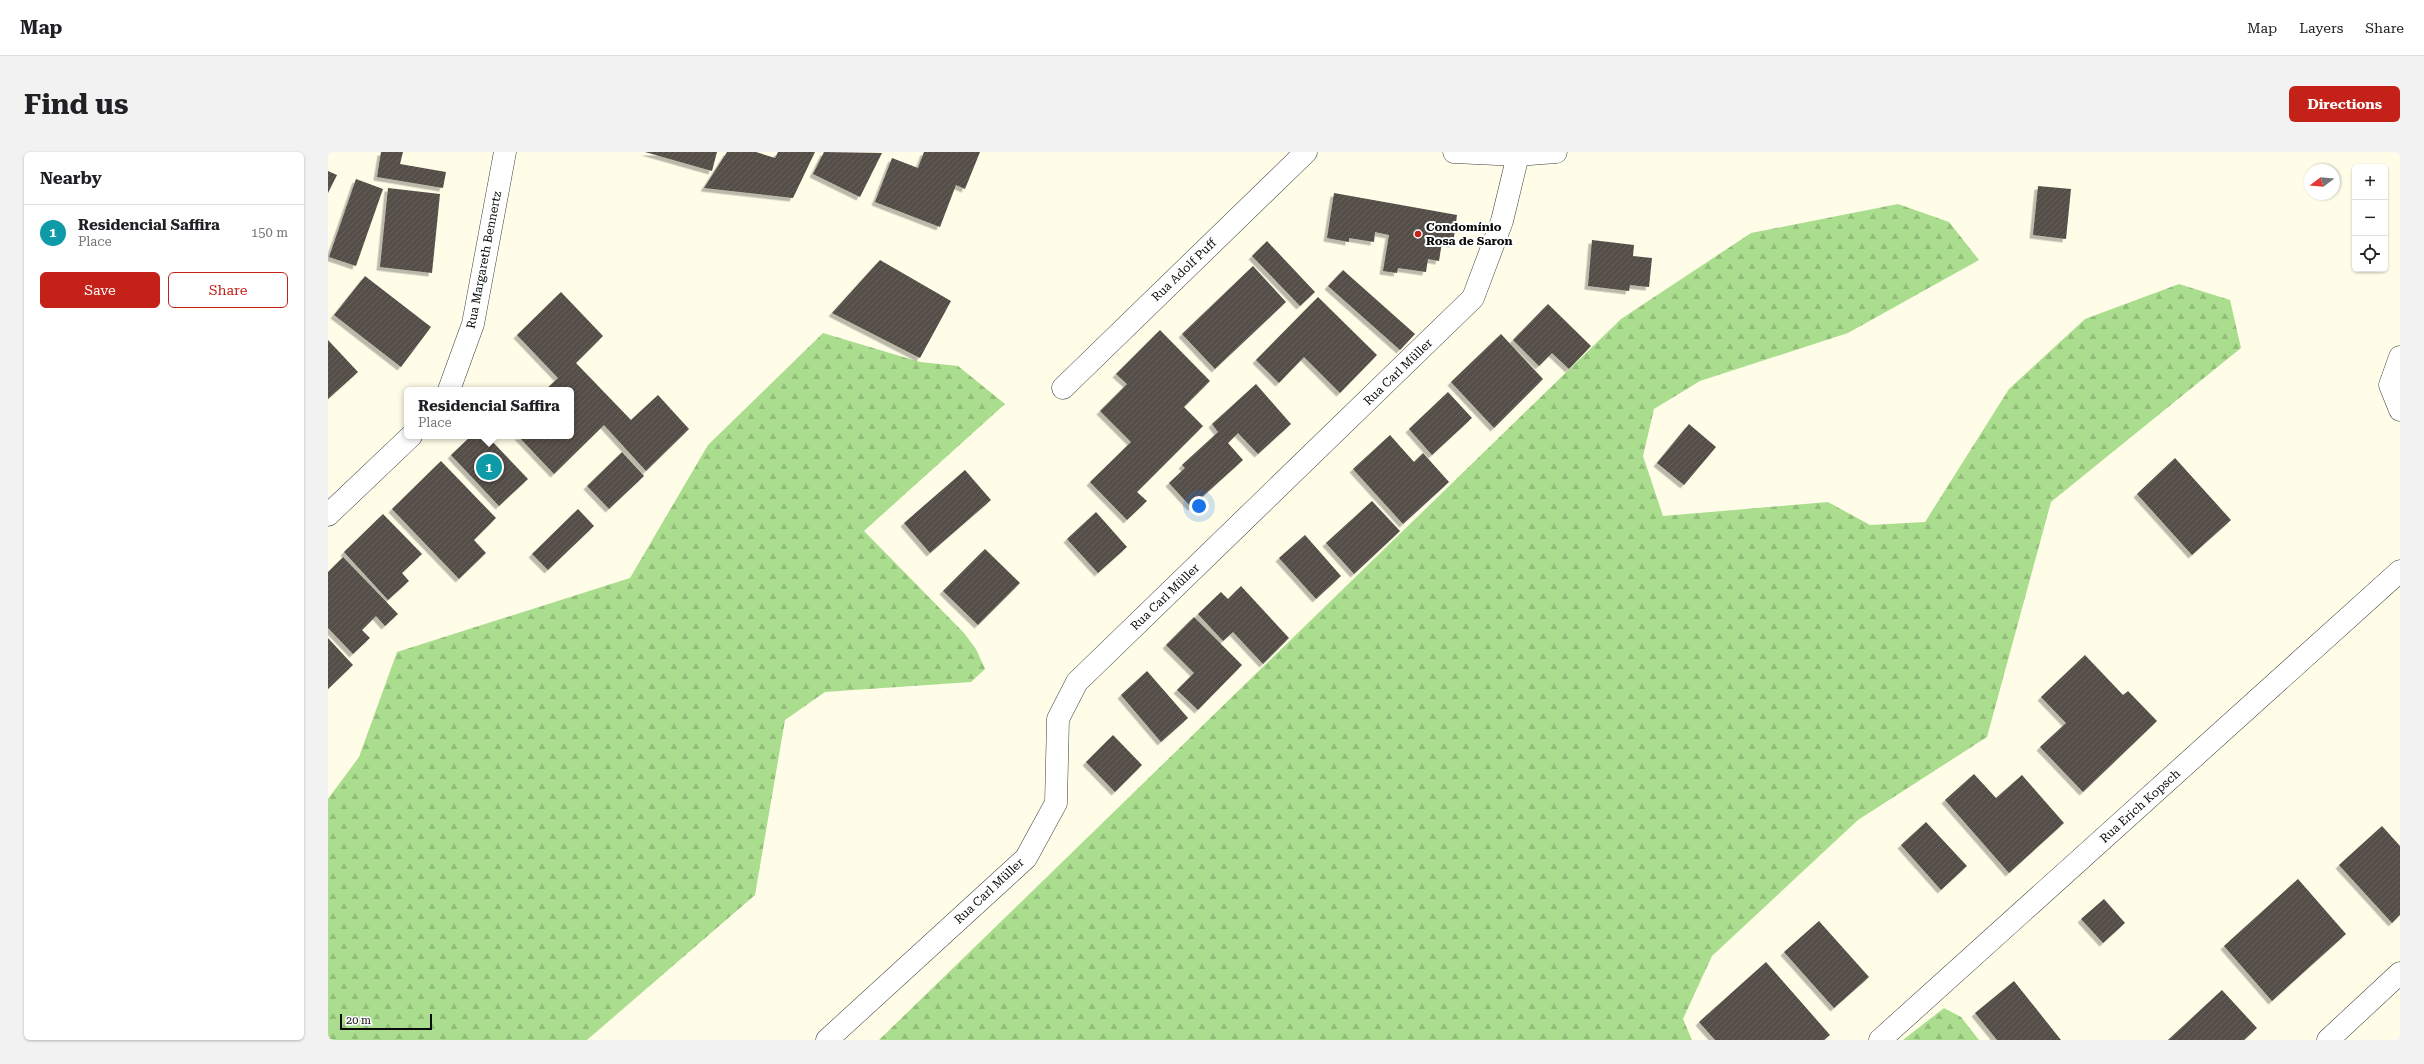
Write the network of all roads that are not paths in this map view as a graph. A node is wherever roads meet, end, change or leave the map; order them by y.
1 (505, 152) edge
2 (1306, 152) edge
3 (1454, 152) edge
4 (1556, 152) edge
5 (1518, 155) junction
6 (2400, 357) edge
7 (450, 387) edge
8 (1063, 388) dead end
9 (2400, 410) edge
10 (408, 439) edge
11 (328, 515) edge
12 (2400, 571) edge
13 (2400, 972) edge
14 (827, 1040) edge
15 (1880, 1040) edge
16 (2328, 1040) edge

1 - 7 street, Rua Margareth Bennertz
2 - 8 street, Rua Adolf Puff
3 - 5 street
4 - 5 street
5 - 14 street, Rua Carl Müller
6 - 9 street
10 - 11 street
12 - 15 street, Rua Erich Kopsch
13 - 16 street

